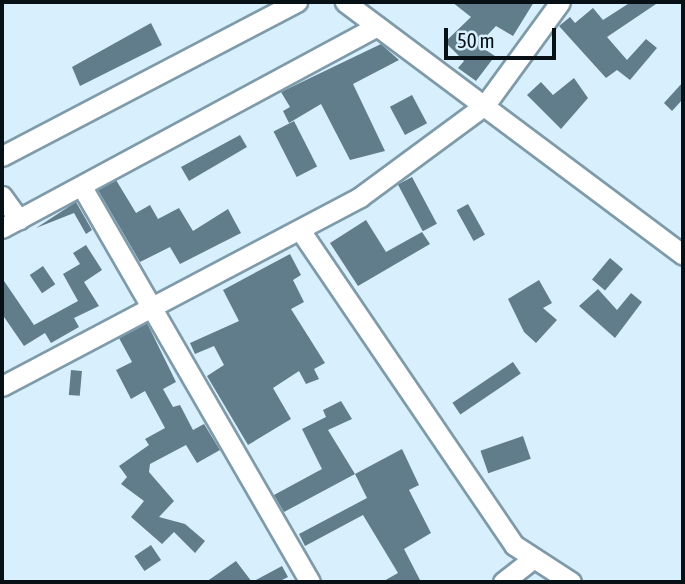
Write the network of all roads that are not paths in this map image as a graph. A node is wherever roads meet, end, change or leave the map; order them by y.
1 (297, 2) edge
2 (560, 2) edge
3 (351, 3) edge
4 (377, 26) junction
5 (485, 105) junction
6 (2, 156) edge
7 (82, 187) junction
8 (2, 196) edge
9 (11, 224) edge
10 (300, 230) junction
11 (683, 255) edge
12 (152, 308) junction
13 (2, 386) edge
14 (534, 558) junction
15 (310, 582) edge
16 (503, 582) edge
17 (571, 582) edge

1 - 6 street
2 - 5 street
3 - 4 street
4 - 5 street
4 - 7 street
5 - 10 street
5 - 11 street
7 - 9 street
7 - 12 street
8 - 9 street
10 - 12 street
10 - 14 street
12 - 13 street
12 - 15 street
14 - 16 street
14 - 17 street

